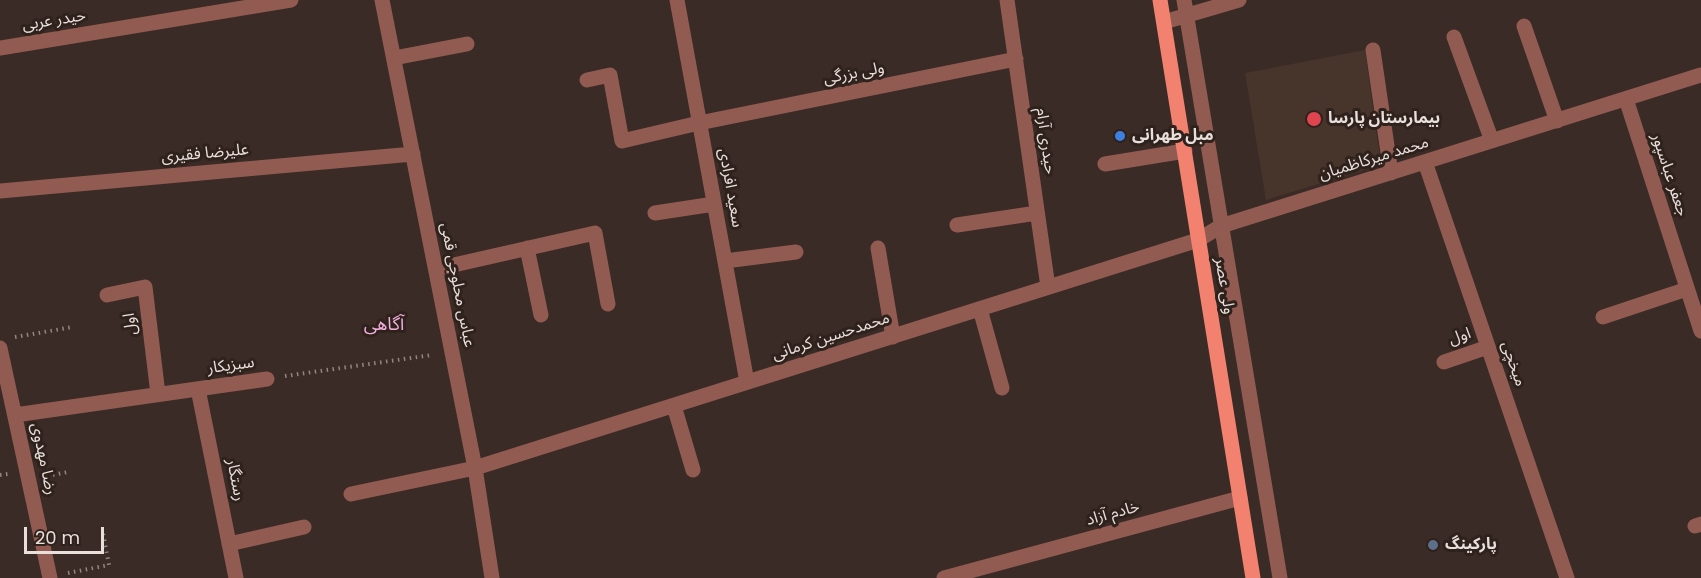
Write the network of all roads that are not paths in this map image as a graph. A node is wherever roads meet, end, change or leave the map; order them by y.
1 (291, 0) edge
2 (382, 0) edge
3 (677, 0) edge
4 (1007, 0) edge
5 (1160, 0) edge
6 (1239, 0) edge
7 (1185, 8) edge
8 (1164, 22) junction
9 (1524, 26) dead end
10 (1454, 37) dead end
11 (467, 44) dead end
12 (0, 48) edge
13 (1373, 50) dead end
14 (394, 58) junction
15 (1016, 59) junction
16 (1701, 75) edge
17 (587, 80) dead end
18 (1626, 99) junction
19 (1557, 121) junction
20 (699, 123) junction
21 (1492, 141) junction
22 (1185, 151) junction
23 (412, 154) junction
24 (1425, 162) junction
25 (1106, 164) dead end
26 (1391, 173) junction
27 (0, 190) edge
28 (714, 204) junction
29 (655, 213) dead end
30 (1037, 213) junction
31 (957, 225) dead end
32 (1221, 226) junction
33 (1198, 240) junction
34 (527, 248) junction
35 (878, 248) dead end
36 (796, 252) dead end
37 (725, 261) junction
38 (436, 269) junction
39 (1048, 287) junction
40 (1687, 289) junction
41 (107, 295) dead end
42 (608, 304) dead end
43 (980, 309) junction
44 (541, 315) dead end
45 (1603, 317) dead end
46 (1701, 331) edge
47 (893, 337) junction
48 (5, 343) edge
49 (1488, 347) junction
50 (1444, 362) dead end
51 (267, 379) road end
52 (747, 382) junction
53 (198, 388) junction
54 (1002, 388) dead end
55 (158, 394) junction
56 (674, 406) junction
57 (15, 414) junction
58 (475, 468) junction
59 (693, 470) dead end
60 (351, 494) dead end
61 (1240, 498) junction
62 (304, 527) dead end
63 (229, 544) junction
64 (996, 571) edge
65 (50, 577) edge
66 (236, 578) edge
67 (492, 578) edge
68 (944, 578) edge
69 (1253, 578) edge
70 (1280, 578) edge
71 (1567, 578) edge

1 - 12 street, حیدر عربی
2 - 14 street, عباس محلوجی قمی
3 - 20 street, سعید افرادی
4 - 15 street, حیدری آرام
5 - 8 main road, ولی عصر
6 - 7 street
7 - 8 street
7 - 32 street
8 - 22 main road, ولی عصر
9 - 19 street
10 - 21 street
11 - 14 street
13 - 26 street
14 - 23 street, عباس محلوجی قمی
15 - 20 street, ولی بزرگی
15 - 30 street, حیدری آرام
16 - 18 street, محمد میرکاظمیان
17 - 20 street, ولی بزرگی
18 - 19 street, محمد میرکاظمیان
18 - 40 street, جعفر عباسپور
19 - 21 street, محمد میرکاظمیان
20 - 28 street, سعید افرادی
21 - 24 street, محمد میرکاظمیان
22 - 25 street
22 - 33 main road, ولی عصر
23 - 27 street, علیرضا فقیری
23 - 38 street, عباس محلوجی قمی
24 - 26 street, محمد میرکاظمیان
24 - 49 street, میخچی
26 - 32 street, محمد میرکاظمیان
28 - 29 street
28 - 37 street, سعید افرادی
30 - 31 street
30 - 39 street, حیدری آرام
32 - 33 street, محمد میرکاظمیان
32 - 70 street
33 - 39 street, محمدحسین کرمانی
33 - 61 main road, ولی عصر
34 - 38 street
34 - 42 street
34 - 44 street
35 - 47 street
36 - 37 street
37 - 52 street, سعید افرادی
38 - 58 street, عباس محلوجی قمی
39 - 43 street, محمدحسین کرمانی
40 - 45 street
40 - 46 street, جعفر عباسپور
41 - 55 street, اول
43 - 47 street, محمدحسین کرمانی
43 - 54 street
47 - 52 street, محمدحسین کرمانی
48 - 57 street, رضا مهدوی
49 - 50 street, اول
49 - 71 street, میخچی
51 - 53 street, سبزیکار
52 - 56 street, محمدحسین کرمانی
53 - 55 street, سبزیکار
53 - 63 street, رستگار
55 - 57 street, سبزیکار
56 - 58 street, محمدحسین کرمانی
56 - 59 street
57 - 65 street, رضا مهدوی
58 - 60 street, محمدحسین کرمانی
58 - 67 street, عباس محلوجی قمی
61 - 64 street, خادم آزاد
61 - 69 main road, ولی عصر
62 - 63 street
63 - 66 street, رستگار
64 - 68 street, خادم آزاد

